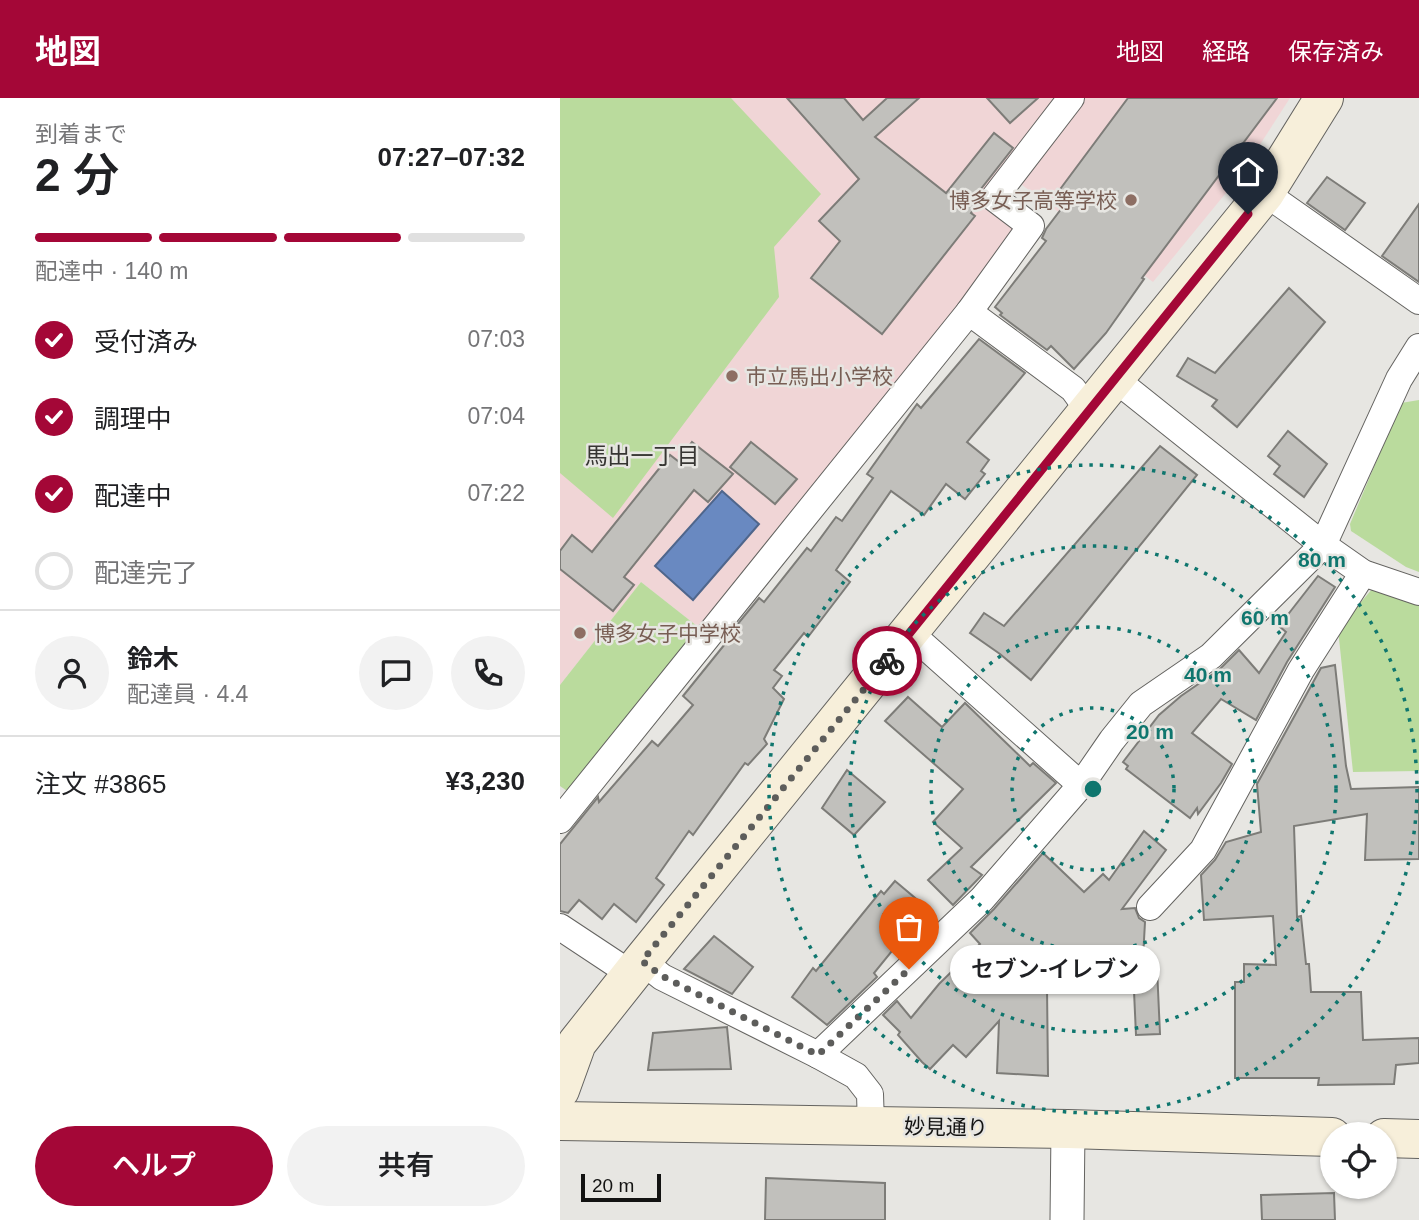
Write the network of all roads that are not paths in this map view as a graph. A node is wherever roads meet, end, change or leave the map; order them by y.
1 (1071, 98) edge
2 (1325, 98) edge
3 (1265, 193) junction
4 (1419, 301) edge
5 (969, 312) junction
6 (1419, 346) edge
7 (1115, 379) junction
8 (1409, 381) edge
9 (1089, 411) junction
10 (1323, 545) junction
11 (1363, 573) junction
12 (1419, 592) edge
13 (910, 633) junction
14 (1081, 785) junction
15 (560, 820) edge
16 (1150, 907) dead end
17 (560, 927) edge
18 (636, 967) junction
19 (818, 1055) junction
20 (560, 1090) edge
21 (560, 1121) edge
22 (871, 1126) junction
23 (1068, 1129) junction
24 (1320, 1137) edge
25 (1397, 1138) edge
26 (1419, 1139) edge
27 (1067, 1220) edge

1 - 5 street
2 - 3 main road
3 - 4 street
3 - 7 main road
5 - 9 street
5 - 15 street
6 - 8 street
7 - 9 main road
7 - 10 street
8 - 10 street
9 - 13 main road
10 - 11 street
10 - 14 street
11 - 12 street
11 - 16 street
13 - 14 street
13 - 18 main road
14 - 19 street
17 - 18 street
18 - 19 street
18 - 20 main road
19 - 22 street
21 - 22 main road, 妙見通り
22 - 23 main road, 妙見通り
23 - 24 main road, 妙見通り
23 - 27 street
25 - 26 main road

